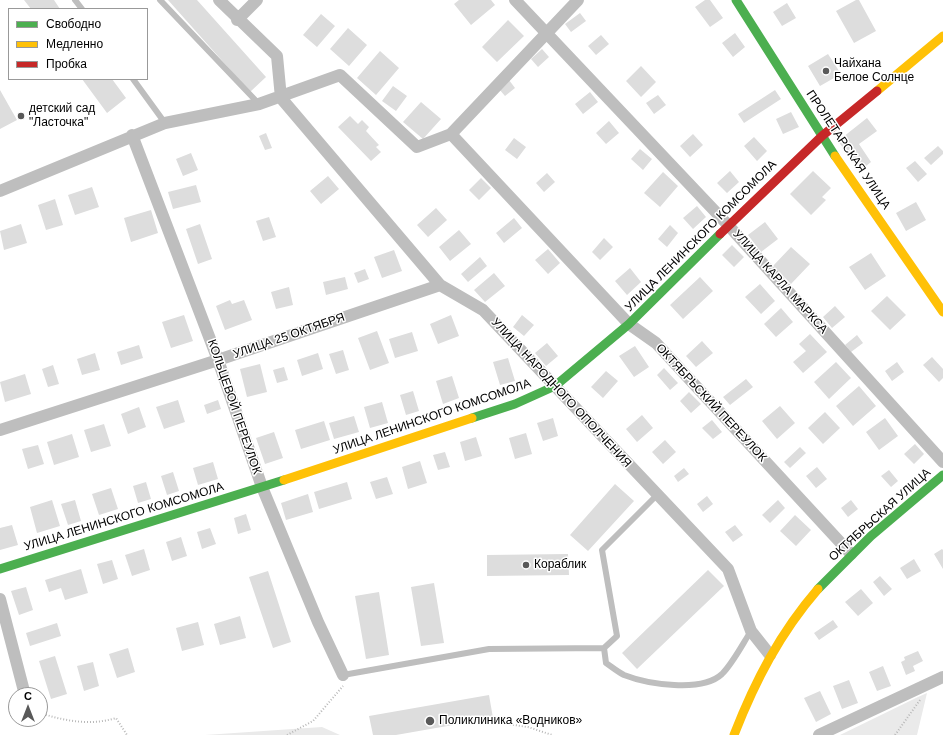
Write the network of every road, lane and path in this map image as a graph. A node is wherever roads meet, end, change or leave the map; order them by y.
1 (75, 0) edge
2 (160, 0) edge
3 (219, 0) edge
4 (257, 0) edge
5 (515, 0) edge
6 (578, 0) edge
7 (736, 0) edge
8 (81, 8) edge
9 (237, 20) junction
10 (546, 33) junction
11 (943, 36) edge
12 (134, 80) edge
13 (281, 98) junction
14 (259, 104) junction
15 (165, 123) junction
16 (450, 134) junction
17 (132, 135) junction
18 (822, 136) junction
19 (0, 190) edge
20 (728, 225) junction
21 (440, 284) junction
22 (943, 312) edge
23 (629, 324) junction
24 (218, 360) junction
25 (555, 386) junction
26 (0, 430) edge
27 (943, 462) edge
28 (943, 475) edge
29 (262, 486) junction
30 (658, 494) junction
31 (851, 554) junction
32 (0, 569) edge
33 (0, 599) edge
34 (751, 631) junction
35 (604, 648) junction
36 (770, 655) junction
37 (349, 674) junction
38 (943, 677) edge
39 (23, 687) edge
40 (916, 689) junction
41 (48, 716) edge
42 (501, 723) dead end
43 (127, 735) edge
44 (287, 735) edge
45 (552, 735) edge
46 (734, 735) edge
47 (819, 735) edge
48 (895, 735) edge

1 - 8 lane
2 - 14 lane
3 - 9 street
4 - 9 street
5 - 10 street, УЛИЦА КАРЛА МАРКСА
6 - 10 street
7 - 18 main road, ПРОЛЕТАРСКАЯ УЛИЦА
9 - 13 street
10 - 16 street
10 - 20 street, УЛИЦА КАРЛА МАРКСА
11 - 18 main road, УЛИЦА ЛЕНИНСКОГО КОМСОМОЛА
12 - 15 lane
13 - 14 street
13 - 16 street
13 - 21 street, УЛИЦА НАРОДНОГО ОПОЛЧЕНИЯ
14 - 15 street
15 - 17 street
16 - 23 street, ОКТЯБРЬСКИЙ ПЕРЕУЛОК
17 - 19 street
17 - 24 street, КОЛЬЦЕВОЙ ПЕРЕУЛОК
18 - 20 main road, УЛИЦА ЛЕНИНСКОГО КОМСОМОЛА
18 - 22 main road, ПРОЛЕТАРСКАЯ УЛИЦА
20 - 23 main road, УЛИЦА ЛЕНИНСКОГО КОМСОМОЛА
20 - 27 street, УЛИЦА КАРЛА МАРКСА
21 - 24 street, УЛИЦА 25 ОКТЯБРЯ
21 - 25 street, УЛИЦА НАРОДНОГО ОПОЛЧЕНИЯ
23 - 25 main road, УЛИЦА ЛЕНИНСКОГО КОМСОМОЛА
23 - 31 street, ОКТЯБРЬСКИЙ ПЕРЕУЛОК
24 - 26 street, УЛИЦА 25 ОКТЯБРЯ
24 - 29 street, КОЛЬЦЕВОЙ ПЕРЕУЛОК
25 - 29 main road, УЛИЦА ЛЕНИНСКОГО КОМСОМОЛА
25 - 30 street, УЛИЦА НАРОДНОГО ОПОЛЧЕНИЯ
28 - 31 main road, ОКТЯБРЬСКАЯ УЛИЦА
29 - 32 main road, УЛИЦА ЛЕНИНСКОГО КОМСОМОЛА
29 - 37 street, КОЛЬЦЕВОЙ ПЕРЕУЛОК
30 - 34 street, УЛИЦА НАРОДНОГО ОПОЛЧЕНИЯ
30 - 35 lane
31 - 36 main road, ОКТЯБРЬСКАЯ УЛИЦА
33 - 39 street
34 - 35 lane
34 - 36 street, УЛИЦА НАРОДНОГО ОПОЛЧЕНИЯ
35 - 37 lane
36 - 46 main road, ОКТЯБРЬСКАЯ УЛИЦА
37 - 44 path
38 - 40 street
40 - 47 street
40 - 48 path
41 - 43 path
42 - 45 path

